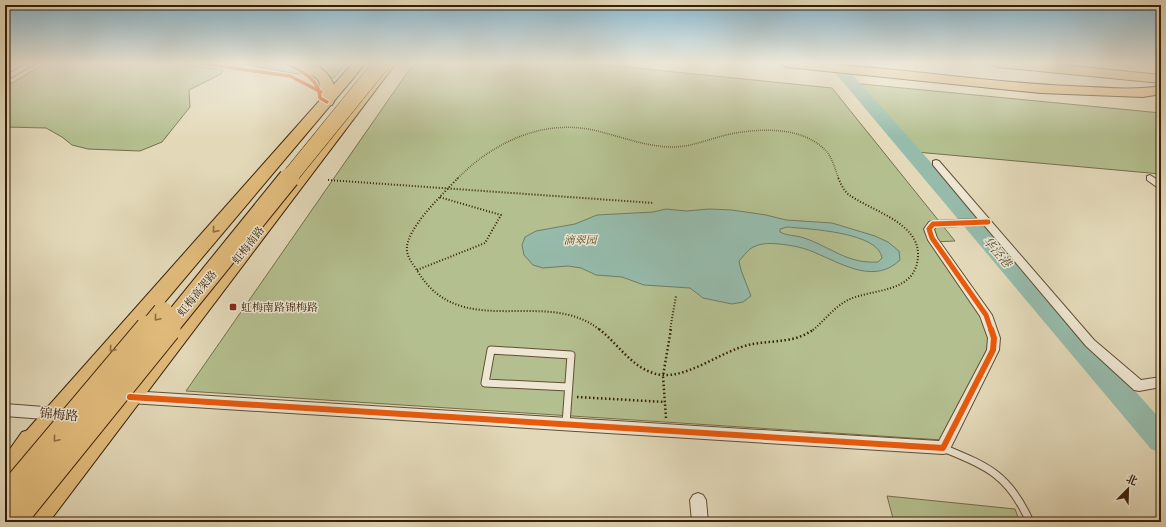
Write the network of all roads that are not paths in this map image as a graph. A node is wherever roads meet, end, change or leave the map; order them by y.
1 (328, 88) edge
2 (336, 88) edge
3 (338, 88) edge
4 (350, 88) edge
5 (362, 88) edge
6 (371, 88) edge
7 (1027, 88) edge
8 (1153, 88) edge
9 (367, 93) junction
10 (332, 95) junction
11 (936, 163) dead end
12 (1150, 178) dead end
13 (1161, 188) edge
14 (988, 222) junction
15 (1161, 382) edge
16 (568, 387) junction
17 (130, 397) junction
18 (5, 410) edge
19 (56, 414) junction
20 (113, 419) junction
21 (566, 424) junction
22 (32, 441) junction
23 (943, 448) junction
24 (5, 473) edge
25 (5, 479) edge
26 (5, 500) edge
27 (698, 500) dead end
28 (11, 522) edge
29 (23, 522) edge
30 (33, 522) edge
31 (700, 522) edge
32 (1030, 522) edge

1 - 10 highway
2 - 10 main road
3 - 10 main road
4 -> 26 highway, 虹梅高架路, bridge
5 - 28 highway, 虹梅高架路, bridge
6 - 9 main road, 虹梅南路
7 - 8 highway
9 - 17 main road, 虹梅南路
9 - 29 highway
10 -> 19 main road
11 - 14 street
12 - 13 street
14 - 15 street
14 - 23 street
16 - 16 lane
16 - 21 lane
17 - 20 main road, 虹梅南路
17 - 21 street
18 - 19 street, 锦梅路
19 - 20 street, 锦梅路
19 - 22 main road
20 - 30 main road, 虹梅南路
21 - 23 street
22 - 24 main road
22 - 25 highway
23 - 32 lane
27 - 31 street

